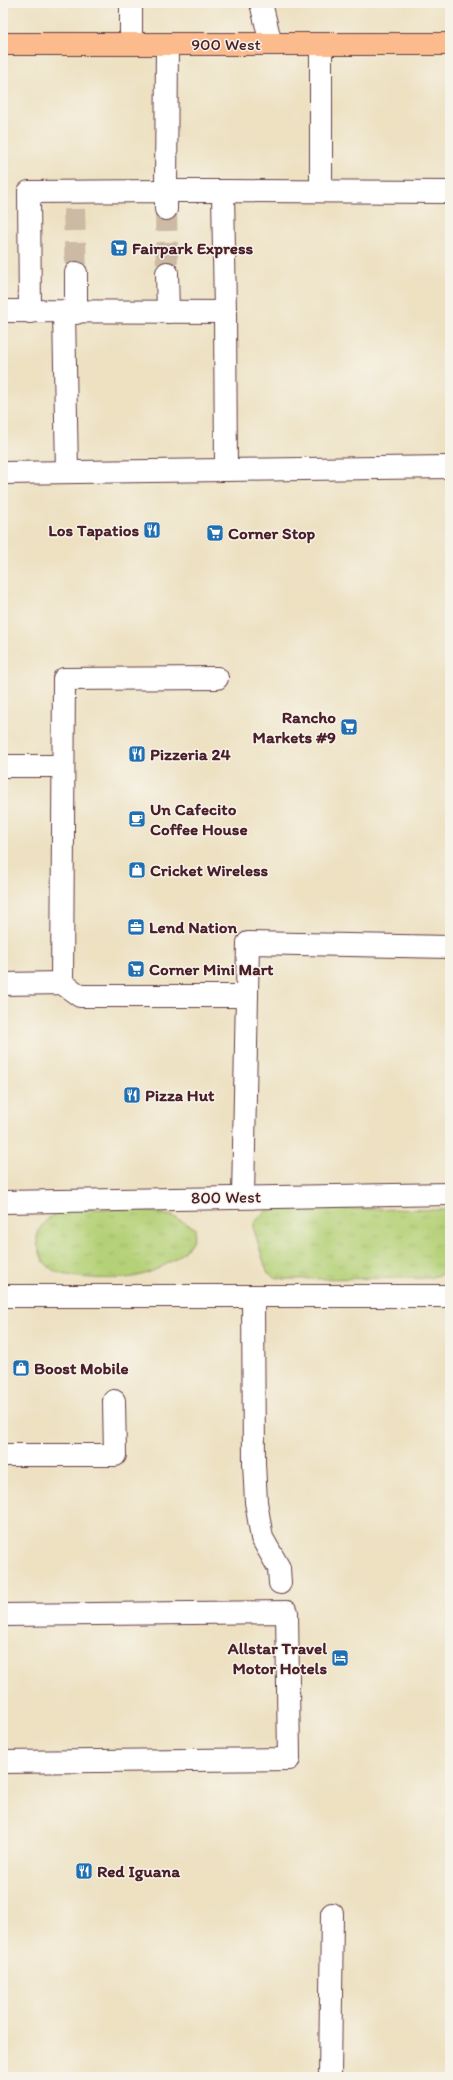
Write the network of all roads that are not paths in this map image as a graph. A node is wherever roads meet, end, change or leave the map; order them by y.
1 (130, 3) edge
2 (261, 3) edge
3 (3, 44) edge
4 (131, 44) junction
5 (167, 44) junction
6 (271, 44) junction
7 (321, 44) junction
8 (450, 44) edge
9 (223, 191) junction
10 (320, 191) junction
11 (450, 192) edge
12 (166, 200) junction
13 (76, 273) tunnel mouth
14 (167, 273) tunnel mouth
15 (3, 311) edge
16 (30, 312) junction
17 (168, 312) junction
18 (224, 312) junction
19 (70, 313) junction
20 (450, 467) edge
21 (226, 470) junction
22 (67, 472) junction
23 (3, 473) edge
24 (217, 678) dead end
25 (3, 766) edge
26 (63, 766) junction
27 (450, 947) edge
28 (62, 983) junction
29 (3, 984) edge
30 (247, 996) junction
31 (450, 1194) edge
32 (243, 1197) junction
33 (3, 1202) edge
34 (3, 1296) edge
35 (253, 1296) junction
36 (450, 1296) edge
37 (114, 1401) dead end
38 (3, 1455) edge
39 (280, 1583) dead end
40 (3, 1615) edge
41 (3, 1762) edge
42 (332, 1914) dead end
43 (330, 2077) edge

1 - 4 street
2 - 6 street
3 - 4 main road, 900 West
4 - 5 main road, 900 West
5 - 6 main road, 900 West
5 - 12 street
6 - 7 main road, 900 West
7 - 8 main road, 900 West
7 - 10 street
9 - 10 street
9 - 12 street
9 - 18 street
10 - 11 street
12 - 16 street
13 - 19 street
14 - 17 street
15 - 16 street
16 - 19 street
17 - 18 street
17 - 19 street
18 - 21 street
19 - 22 street
20 - 21 street
21 - 22 street
22 - 23 street
24 - 26 street
25 - 26 street
26 - 28 street
27 - 30 street
28 - 29 street
28 - 30 street
30 - 32 street
31 - 32 street, 800 West
32 - 33 street, 800 West
34 - 35 street
35 - 36 street
35 - 39 street
37 - 38 street
40 - 41 street
42 - 43 street

